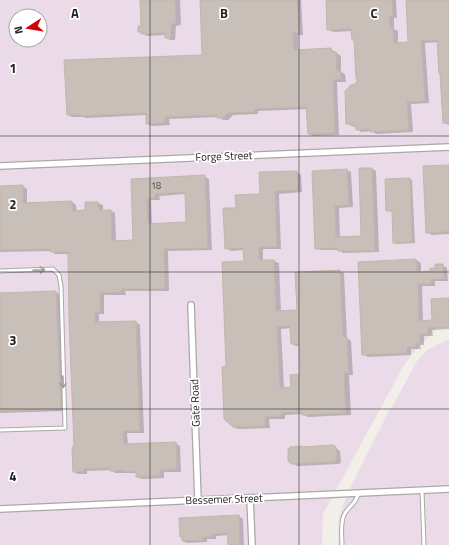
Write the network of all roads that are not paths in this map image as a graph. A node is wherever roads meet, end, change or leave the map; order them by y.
1 (449, 147) edge
2 (0, 166) edge
3 (0, 271) edge
4 (191, 305) dead end
5 (0, 430) edge
6 (449, 489) edge
7 (422, 491) junction
8 (358, 493) junction
9 (250, 498) junction
10 (198, 500) junction
11 (0, 509) edge
12 (252, 545) edge
13 (342, 545) edge
14 (424, 545) edge

1 - 2 street, Forge Street
3 -> 5 lane
4 - 10 street, Gate Road
6 - 7 street, Bessemer Street
7 - 8 street, Bessemer Street
7 - 14 lane
8 - 9 street, Bessemer Street
8 - 13 lane
9 - 10 street, Bessemer Street
9 - 12 street
10 - 11 street, Bessemer Street

